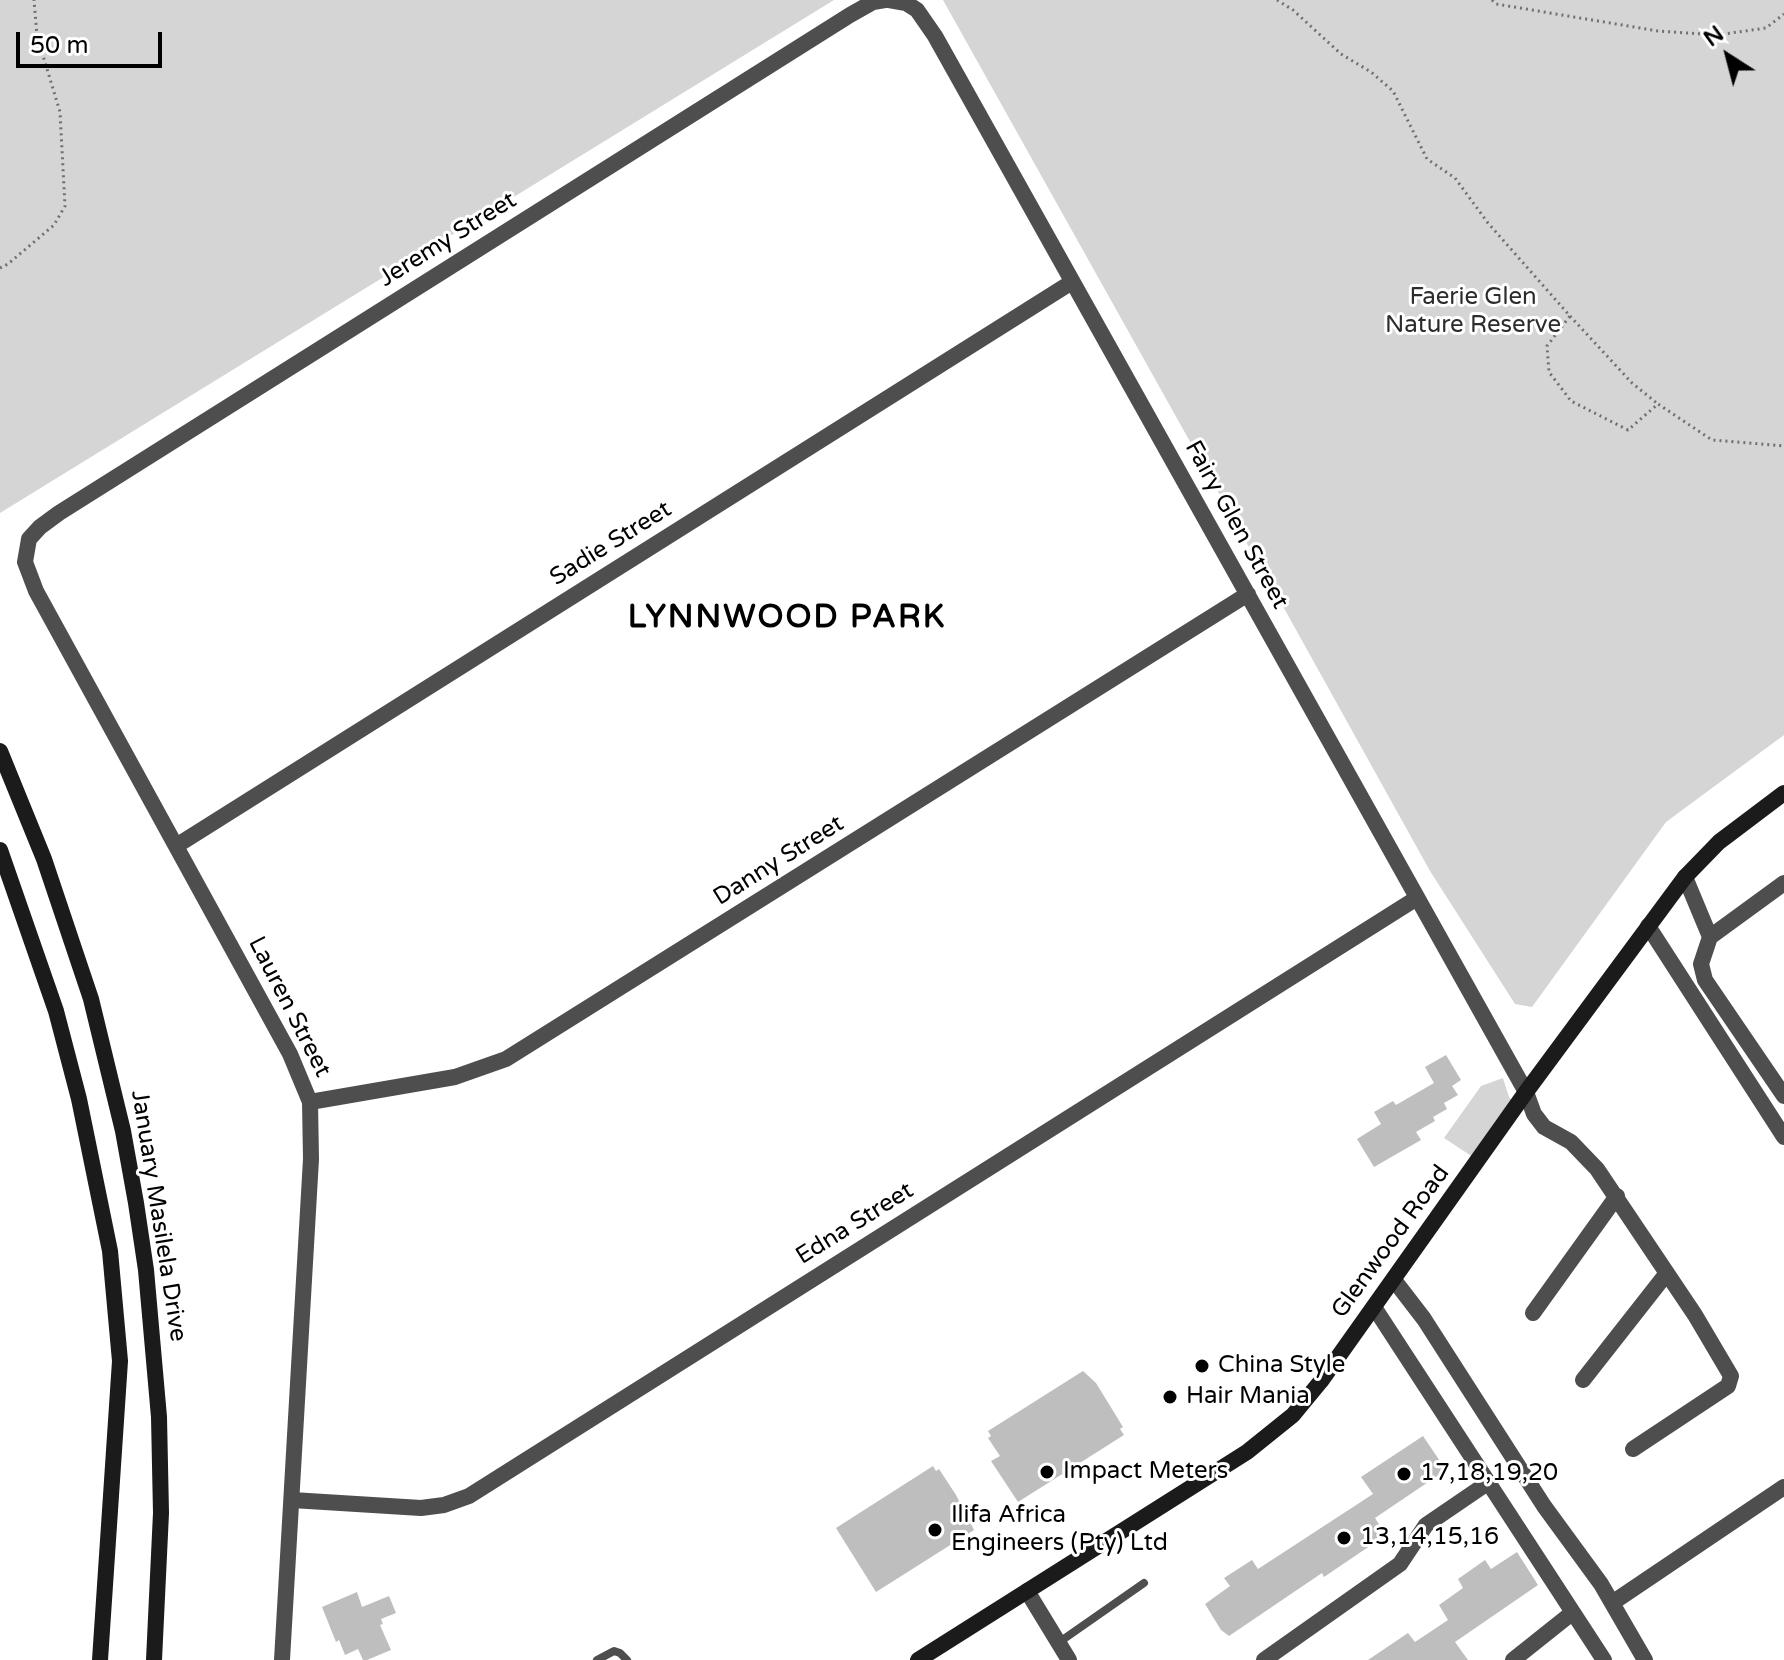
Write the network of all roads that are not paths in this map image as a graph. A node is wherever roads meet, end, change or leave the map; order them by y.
1 (887, 0) edge
2 (1072, 282) junction
3 (40, 527) joint
4 (1248, 594) junction
5 (0, 751) edge
6 (1784, 793) edge
7 (176, 846) junction
8 (0, 850) edge
9 (1685, 877) junction
10 (1784, 883) edge
11 (1417, 898) junction
12 (1648, 926) junction
13 (1710, 937) junction
14 (1526, 1092) junction
15 (1784, 1096) edge
16 (310, 1102) junction
17 (1784, 1137) edge
18 (1617, 1196) junction
19 (1667, 1273) junction
20 (1394, 1280) junction
21 (1374, 1307) junction
22 (1533, 1313) dead end
23 (1583, 1380) dead end
24 (1633, 1449) dead end
25 (1489, 1482) junction
26 (1784, 1487) edge
27 (292, 1500) junction
28 (1144, 1583) dead end
29 (1027, 1591) junction
30 (1612, 1603) junction
31 (1572, 1613) junction
32 (1058, 1643) junction
33 (100, 1660) edge
34 (154, 1660) edge
35 (282, 1660) edge
36 (597, 1660) edge
37 (627, 1660) edge
38 (918, 1660) edge
39 (1069, 1660) edge
40 (1264, 1660) edge
41 (1513, 1660) edge
42 (1604, 1660) edge
43 (1645, 1660) edge

1 - 2 street, Fairy Glen Street
1 - 3 street, Jeremy Street
2 - 4 street, Fairy Glen Street
2 - 7 street, Sadie Street
3 - 7 street, Lauren Street
4 - 11 street, Fairy Glen Street
4 - 16 street, Danny Street
5 - 34 main road, January Masilela Drive
6 - 9 main road, Glenwood Road
7 - 16 street, Lauren Street
8 - 33 main road
9 - 12 main road, Glenwood Road
9 - 13 street
10 - 13 street
11 - 14 street, Fairy Glen Street
11 - 27 street, Edna Street
12 - 14 main road, Glenwood Road
12 - 17 street
13 - 15 street
14 - 18 street, Fairy Glen Street
14 - 20 main road, Glenwood Road
16 - 27 street, Lauren Street
18 - 19 street, Fairy Glen Street
18 - 22 street
19 - 23 street
19 - 24 street, Fairy Glen Street
20 - 21 main road, Glenwood Road
20 - 30 street
21 - 25 street
21 - 29 main road, Glenwood Road
25 - 31 street
25 - 40 street
26 - 30 street
27 - 35 street, Lauren Street
28 - 32 lane
29 - 32 street
29 - 38 main road, Glenwood Road
30 - 43 street
31 - 41 street
31 - 42 street
32 - 39 street
36 - 37 lane

